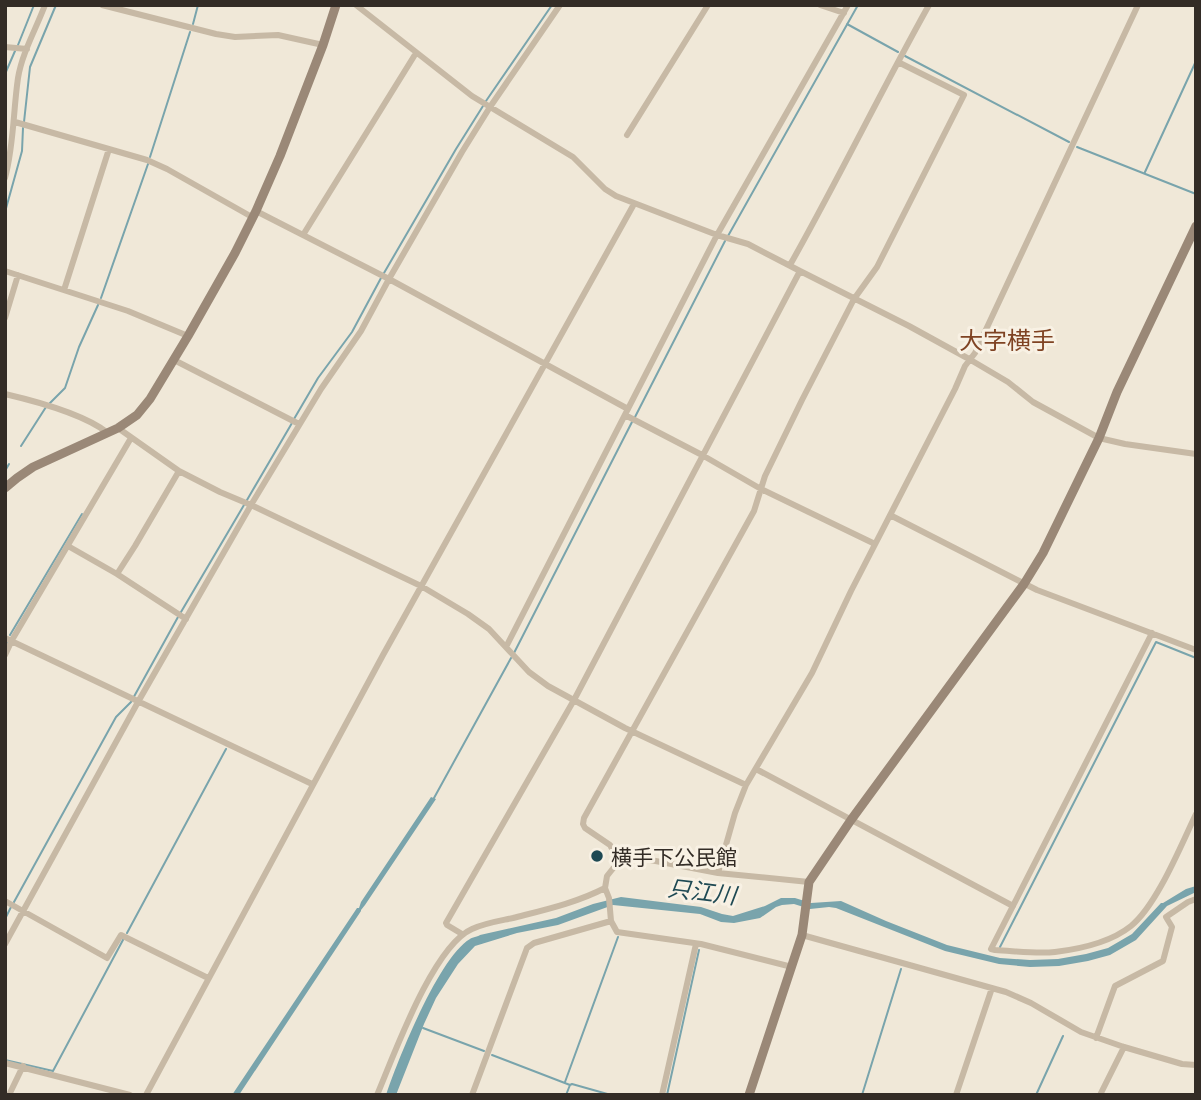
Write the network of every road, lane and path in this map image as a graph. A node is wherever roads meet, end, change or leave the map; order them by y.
1 (45, 5) edge
2 (103, 5) edge
3 (336, 5) edge
4 (356, 5) edge
5 (560, 5) edge
6 (708, 5) edge
7 (820, 5) edge
8 (848, 5) edge
9 (929, 5) edge
10 (1138, 5) edge
11 (844, 13) junction
12 (323, 45) junction
13 (5, 47) edge
14 (27, 49) junction
15 (416, 53) junction
16 (898, 62) junction
17 (490, 107) junction
18 (21, 124) junction
19 (627, 135) dead end
20 (9, 137) edge
21 (109, 149) junction
22 (5, 178) edge
23 (634, 204) junction
24 (254, 214) junction
25 (1196, 226) edge
26 (303, 235) junction
27 (724, 237) junction
28 (790, 265) junction
29 (5, 271) edge
30 (800, 271) junction
31 (18, 275) junction
32 (388, 279) junction
33 (64, 289) junction
34 (854, 299) junction
35 (5, 318) edge
36 (188, 336) junction
37 (969, 359) junction
38 (174, 360) junction
39 (545, 364) junction
40 (5, 394) edge
41 (627, 414) junction
42 (299, 424) junction
43 (118, 428) junction
44 (108, 433) junction
45 (131, 438) junction
46 (1099, 438) junction
47 (1196, 454) edge
48 (702, 455) junction
49 (178, 471) junction
50 (5, 488) edge
51 (761, 489) junction
52 (251, 505) junction
53 (890, 515) junction
54 (876, 544) junction
55 (68, 546) junction
56 (117, 574) junction
57 (1024, 583) junction
58 (421, 586) junction
59 (182, 616) junction
60 (1152, 633) junction
61 (9, 639) edge
62 (507, 648) junction
63 (1195, 648) edge
64 (5, 655) edge
65 (135, 700) junction
66 (574, 700) junction
67 (632, 731) junction
68 (756, 769) junction
69 (312, 784) junction
70 (746, 785) junction
71 (1196, 814) edge
72 (851, 820) junction
73 (619, 861) junction
74 (718, 873) junction
75 (809, 882) junction
76 (605, 888) junction
77 (1196, 899) edge
78 (10, 903) edge
79 (1013, 906) junction
80 (24, 911) junction
81 (611, 921) junction
82 (462, 934) junction
83 (802, 934) junction
84 (5, 944) edge
85 (696, 944) junction
86 (792, 967) junction
87 (208, 978) junction
88 (992, 988) junction
89 (1096, 1038) junction
90 (1124, 1047) junction
91 (5, 1063) edge
92 (1195, 1063) edge
93 (23, 1066) junction
94 (9, 1095) edge
95 (131, 1095) edge
96 (146, 1095) edge
97 (377, 1095) edge
98 (472, 1095) edge
99 (662, 1095) edge
100 (749, 1095) edge
101 (956, 1095) edge
102 (1100, 1095) edge

1 - 14 street
2 - 12 street
3 - 12 street
4 - 15 street
5 - 17 street
6 - 19 street
7 - 11 street
8 - 11 street
9 - 16 street
10 - 37 street
11 - 27 street
12 - 24 street
13 - 14 street
14 - 18 street
15 - 17 street
15 - 26 street
16 - 28 street
16 - 34 street
17 - 23 street
17 - 32 street
18 - 20 street
18 - 21 street
20 - 22 street
21 - 24 street
21 - 33 street
23 - 27 street
23 - 39 street
24 - 26 street
24 - 36 street
25 - 46 street
26 - 32 street
27 - 28 street
27 - 41 street
28 - 30 street
29 - 31 street
30 - 34 street
30 - 48 street
31 - 33 street
31 - 35 street
32 - 39 street
32 - 42 street
33 - 36 street
34 - 37 street
34 - 51 street
36 - 38 street
37 - 46 street
37 - 53 street
38 - 42 street
38 - 43 street
39 - 41 street
39 - 58 street
40 - 44 street
41 - 48 street
41 - 62 street
42 - 52 street
43 - 44 street
43 - 45 street
44 - 50 street
45 - 49 street
45 - 55 street
46 - 47 street
46 - 57 street
48 - 51 street
48 - 66 street
49 - 52 street
49 - 56 street
51 - 54 street
51 - 67 street
52 - 58 street
52 - 59 street
53 - 54 street
53 - 57 street
54 - 68 street
55 - 56 street
55 - 61 street
56 - 59 street
57 - 60 street
57 - 72 street
58 - 62 street
58 - 69 street
59 - 65 street
60 - 63 street
60 - 79 street
61 - 64 street
61 - 65 street
62 - 66 street
65 - 69 street
65 - 80 street
66 - 67 street
66 - 82 street
67 - 70 street
67 - 73 street
68 - 70 street
68 - 72 street
69 - 87 street
70 - 74 street
71 - 79 street
72 - 75 street
72 - 79 street
73 - 74 street
73 - 76 street
74 - 75 street
75 - 83 street
76 - 81 street
76 - 82 street
77 - 89 street
78 - 80 street
80 - 84 street
80 - 87 street
81 - 85 street
81 - 98 street
82 - 97 street
83 - 86 street
83 - 88 street
85 - 86 street
85 - 99 street
86 - 100 street
87 - 96 street
88 - 89 street
88 - 101 street
89 - 90 street
90 - 92 street
90 - 102 street
91 - 93 street
93 - 94 street
93 - 95 street

